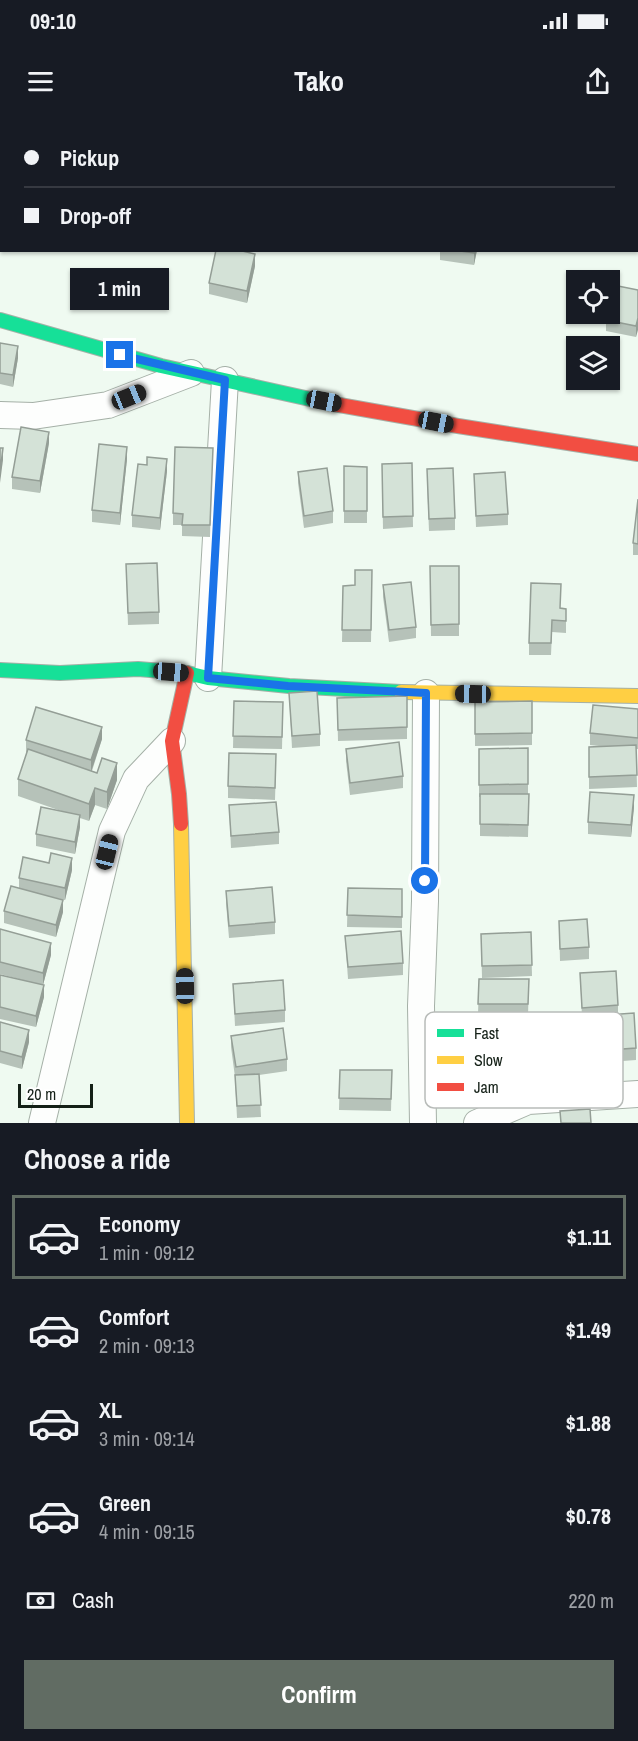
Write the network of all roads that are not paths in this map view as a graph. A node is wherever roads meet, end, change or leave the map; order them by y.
1 (0, 320) edge
2 (191, 372) junction
3 (225, 380) junction
4 (0, 415) edge
5 (638, 454) edge
6 (0, 670) edge
7 (198, 676) junction
8 (426, 693) junction
9 (638, 696) edge
10 (172, 741) junction
11 (638, 1094) edge
12 (623, 1096) edge
13 (553, 1108) edge
14 (529, 1112) edge
15 (42, 1123) edge
16 (187, 1123) edge
17 (423, 1123) edge
18 (477, 1123) edge

1 - 2 street
2 - 3 street
2 - 4 street
3 - 5 street
3 - 7 street
6 - 7 street
7 - 8 street
7 - 10 street
8 - 9 street
8 - 17 street
10 - 15 street
10 - 16 street
11 - 12 street
13 - 14 street
14 - 18 street

